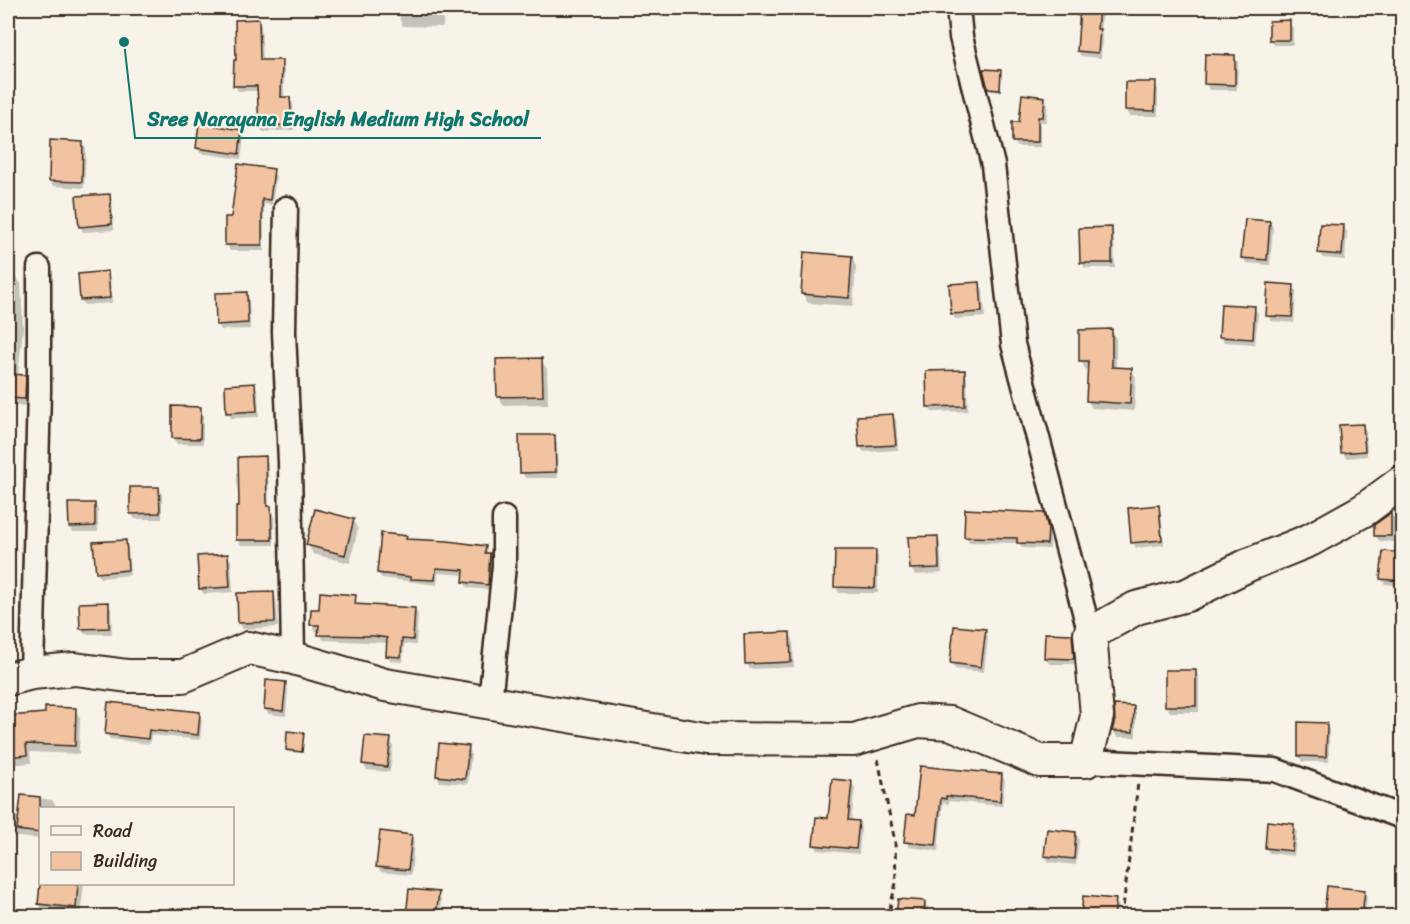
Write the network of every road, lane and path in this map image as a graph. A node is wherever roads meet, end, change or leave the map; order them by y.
1 (958, 8) edge
2 (286, 208) dead end
3 (39, 267) dead end
4 (1402, 482) edge
5 (504, 518) dead end
6 (1090, 634) junction
7 (292, 658) junction
8 (20, 676) edge
9 (490, 702) junction
10 (873, 734) junction
11 (1086, 761) junction
12 (1140, 763) junction
13 (1402, 817) edge
14 (888, 916) edge
15 (1122, 916) edge

1 - 6 street
2 - 7 street
3 - 8 street
4 - 6 street
5 - 9 street
6 - 11 street
7 - 8 street
7 - 9 street
9 - 10 street
10 - 11 street
10 - 14 path
11 - 12 street
12 - 13 street
12 - 15 path

